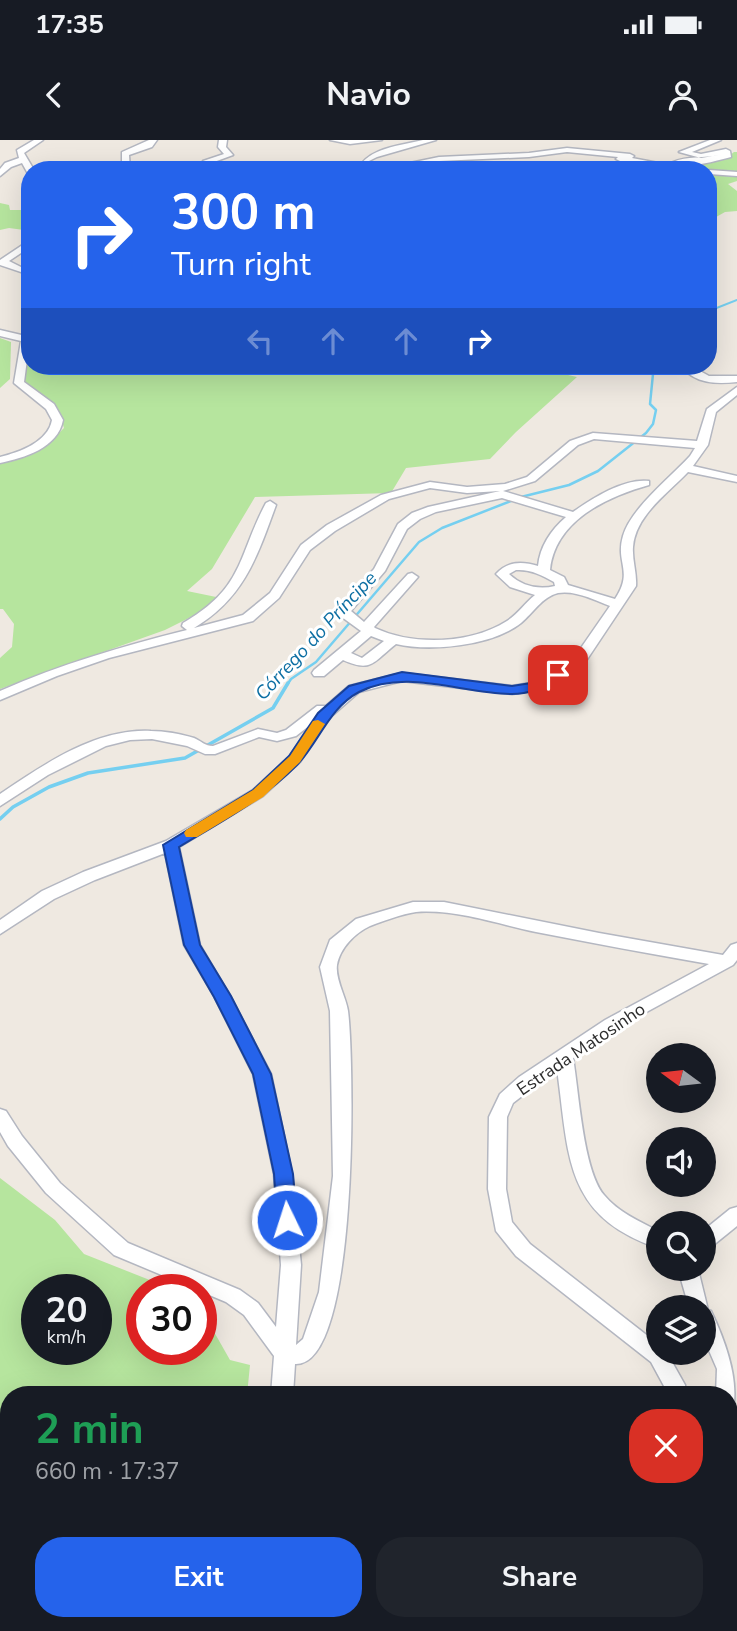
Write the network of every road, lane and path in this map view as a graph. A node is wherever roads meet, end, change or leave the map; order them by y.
1 (39, 140) edge
2 (153, 140) edge
3 (223, 140) edge
4 (334, 140) edge
5 (378, 140) edge
6 (432, 140) edge
7 (717, 140) edge
8 (575, 147) edge
9 (737, 147) edge
10 (726, 151) junction
11 (628, 158) junction
12 (22, 160) joint
13 (125, 161) edge
14 (210, 161) edge
15 (366, 161) edge
16 (428, 161) edge
17 (529, 161) edge
18 (644, 161) edge
19 (666, 161) edge
20 (702, 161) edge
21 (717, 173) edge
22 (0, 174) edge
23 (737, 174) edge
24 (21, 249) edge
25 (1, 263) edge
26 (21, 271) edge
27 (0, 333) edge
28 (21, 338) edge
29 (21, 373) edge
30 (698, 375) edge
31 (737, 379) edge
32 (737, 390) edge
33 (702, 445) junction
34 (0, 460) edge
35 (684, 468) junction
36 (737, 479) edge
37 (645, 483) dead end
38 (270, 505) dead end
39 (574, 516) junction
40 (544, 571) junction
41 (412, 578) dead end
42 (562, 588) junction
43 (543, 593) junction
44 (618, 604) junction
45 (361, 624) junction
46 (167, 637) junction
47 (393, 640) junction
48 (342, 653) junction
49 (319, 673) dead end
50 (0, 696) edge
51 (343, 697) junction
52 (0, 801) edge
53 (171, 845) junction
54 (0, 928) edge
55 (732, 955) edge
56 (564, 1056) junction
57 (0, 1116) edge
58 (737, 1214) edge
59 (716, 1231) edge
60 (646, 1234) edge
61 (716, 1344) edge
62 (285, 1353) junction
63 (283, 1386) edge
64 (674, 1386) edge
65 (727, 1386) edge

1 - 12 street
2 - 13 street
3 - 14 street
4 - 5 street
6 - 15 street
7 - 10 street
8 - 11 street
8 - 16 street
9 - 10 street
10 - 20 street
11 - 17 street
11 - 18 street
11 - 19 street
12 - 22 street
21 - 23 street
24 - 25 street
25 - 26 street
27 - 28 street
29 - 34 street
30 - 31 street
32 - 33 street
33 - 35 street
33 - 46 street
35 - 36 street
35 - 44 street
37 - 39 street
38 - 46 street
39 - 40 street
39 - 45 street
40 - 42 street
40 - 43 street
41 - 45 street
42 - 43 street
42 - 44 street
43 - 47 street
44 - 51 street
45 - 47 street
45 - 48 street
46 - 50 street
47 - 48 street
48 - 49 street
51 - 52 street
51 - 53 street
53 - 54 street
53 - 62 street
55 - 56 street, Estrada Matosinho
55 - 62 street
56 - 60 street
56 - 64 street, Estrada Matosinho
57 - 62 street
58 - 59 street
61 - 65 street
62 - 63 street

